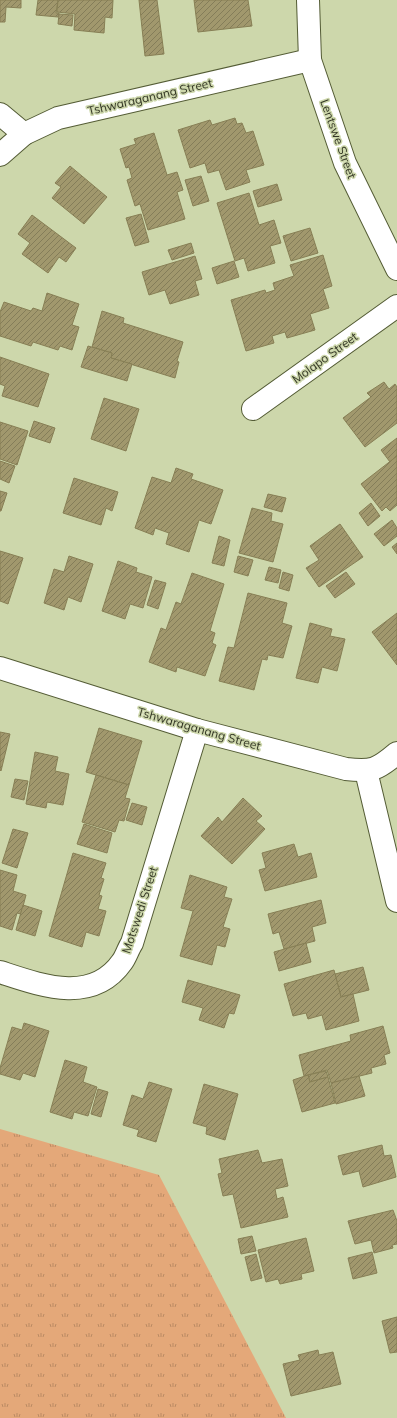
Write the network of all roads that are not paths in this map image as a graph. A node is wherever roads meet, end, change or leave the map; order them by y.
1 (308, 0) edge
2 (310, 60) junction
3 (0, 114) edge
4 (24, 134) junction
5 (0, 155) edge
6 (397, 269) edge
7 (397, 306) edge
8 (253, 410) dead end
9 (0, 668) edge
10 (197, 730) junction
11 (397, 753) edge
12 (366, 771) junction
13 (397, 901) edge
14 (0, 972) edge

1 - 2 street, Lentswe Street
2 - 4 street, Tshwaraganang Street
2 - 6 street, Lentswe Street
3 - 4 street
4 - 5 street, Tshwaraganang Street
7 - 8 street, Molapo Street
9 - 10 street, Tshwaraganang Street
10 - 12 street, Tshwaraganang Street
10 - 14 street, Motswedi Street
11 - 12 street, Tshwaraganang Street
12 - 13 street

